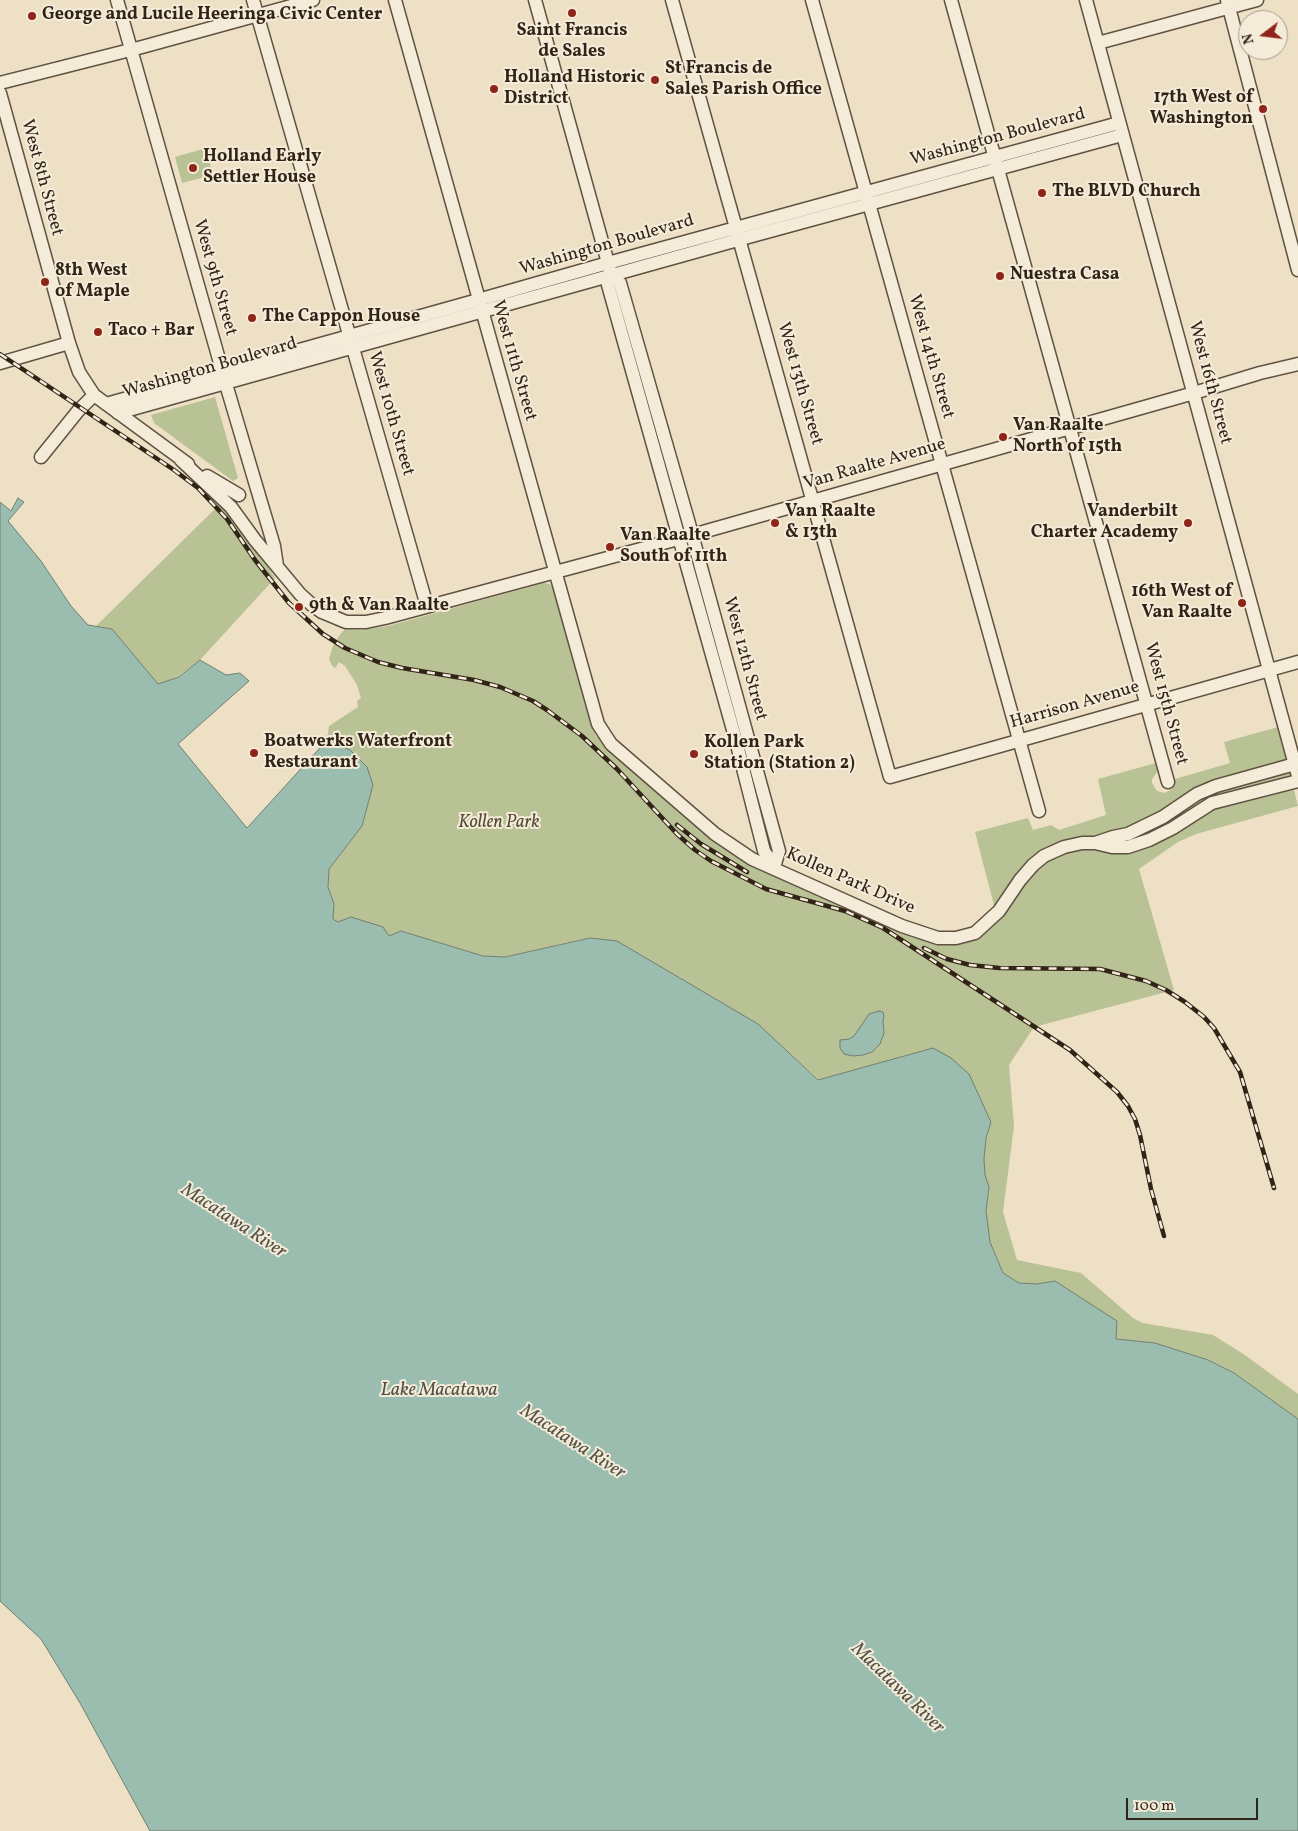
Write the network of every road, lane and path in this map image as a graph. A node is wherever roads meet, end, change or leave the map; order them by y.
1 (117, 0) edge
2 (254, 0) edge
3 (313, 0) edge
4 (395, 0) edge
5 (535, 0) edge
6 (672, 0) edge
7 (812, 0) edge
8 (951, 0) edge
9 (1086, 0) edge
10 (1257, 0) edge
11 (1228, 4) edge
12 (258, 15) junction
13 (1098, 43) junction
14 (131, 49) junction
15 (0, 83) edge
16 (0, 93) edge
17 (0, 115) edge
18 (8, 126) junction
19 (1121, 129) junction
20 (996, 163) junction
21 (868, 198) junction
22 (738, 234) junction
23 (609, 269) junction
24 (1298, 270) edge
25 (480, 306) junction
26 (352, 342) junction
27 (69, 343) junction
28 (5, 362) edge
29 (1298, 364) edge
30 (224, 377) junction
31 (1194, 393) junction
32 (94, 395) junction
33 (106, 404) junction
34 (118, 413) junction
35 (1071, 428) junction
36 (41, 457) dead end
37 (181, 460) junction
38 (942, 464) junction
39 (253, 478) junction
40 (239, 495) junction
41 (814, 500) junction
42 (231, 507) junction
43 (692, 535) junction
44 (678, 539) junction
45 (277, 566) junction
46 (554, 572) junction
47 (427, 606) junction
48 (1298, 662) edge
49 (1268, 670) junction
50 (1147, 704) junction
51 (601, 731) joint
52 (1020, 740) junction
53 (1296, 770) edge
54 (890, 777) joint
55 (1298, 781) edge
56 (1168, 782) dead end
57 (1039, 811) dead end
58 (1095, 843) junction
59 (774, 868) junction

1 - 14 street, West 9th Street
2 - 12 street, West 10th Street
3 - 12 street
4 - 25 street, West 11th Street
5 - 23 street, West 12th Street
6 - 22 street, West 13th Street
7 - 21 street, West 14th Street
8 - 20 street, West 15th Street
9 - 13 street, West 16th Street
10 - 11 street
11 - 13 street
11 - 24 street
12 - 14 street
12 - 26 street, West 10th Street
13 - 19 street, West 16th Street
14 - 15 street
14 - 30 street, West 9th Street
16 - 18 street, West 8th Street
17 - 18 street
18 - 27 street, West 8th Street
19 - 20 street, Washington Boulevard
19 - 31 street, West 16th Street
20 - 21 street, Washington Boulevard
20 - 35 street, West 15th Street
21 - 22 street, Washington Boulevard
21 - 38 street, West 14th Street
22 - 23 street, Washington Boulevard
22 - 41 street, West 13th Street
23 - 25 street, Washington Boulevard
23 - 43 street, West 12th Street
23 - 44 street, West 12th Street
25 - 26 street, Washington Boulevard
25 - 46 street, West 11th Street
26 - 30 street, Washington Boulevard
26 - 47 street, West 10th Street
27 - 28 street
27 - 32 street, West 8th Street
29 - 31 street, Van Raalte Avenue
30 - 33 street, Washington Boulevard
30 - 34 street, Washington Boulevard
30 - 39 street, West 9th Street
31 - 35 street, Van Raalte Avenue
31 - 49 street, West 16th Street
32 - 33 street, West 8th Street
32 - 36 street
33 - 34 street, West 8th Street
34 - 37 street, West 8th Street
35 - 38 street, Van Raalte Avenue
35 - 50 street, West 15th Street
37 - 40 street, West 8th Street
37 - 42 street, West 8th Street
38 - 41 street, Van Raalte Avenue
38 - 52 street, West 14th Street
39 - 40 street
39 - 45 street, West 9th Street
40 - 42 street
41 - 43 street, Van Raalte Avenue
41 - 54 street, West 13th Street
42 - 45 street, West 8th Street
43 - 44 street, Van Raalte Avenue
43 - 59 street, West 12th Street
44 - 46 street, Van Raalte Avenue
44 - 59 street, West 12th Street
45 - 47 street, Van Raalte Avenue
46 - 47 street, Van Raalte Avenue
46 - 51 street, West 11th Street
48 - 49 street, Harrison Avenue
49 - 50 street, Harrison Avenue
49 - 53 street, West 16th Street
50 - 52 street, Harrison Avenue
50 - 56 street, West 15th Street
51 - 59 street, Kollen Park Drive
52 - 54 street, Harrison Avenue
52 - 57 street, West 14th Street
53 - 58 street, Kollen Park Drive
55 - 58 street, Kollen Park Drive
58 - 59 street, Kollen Park Drive

